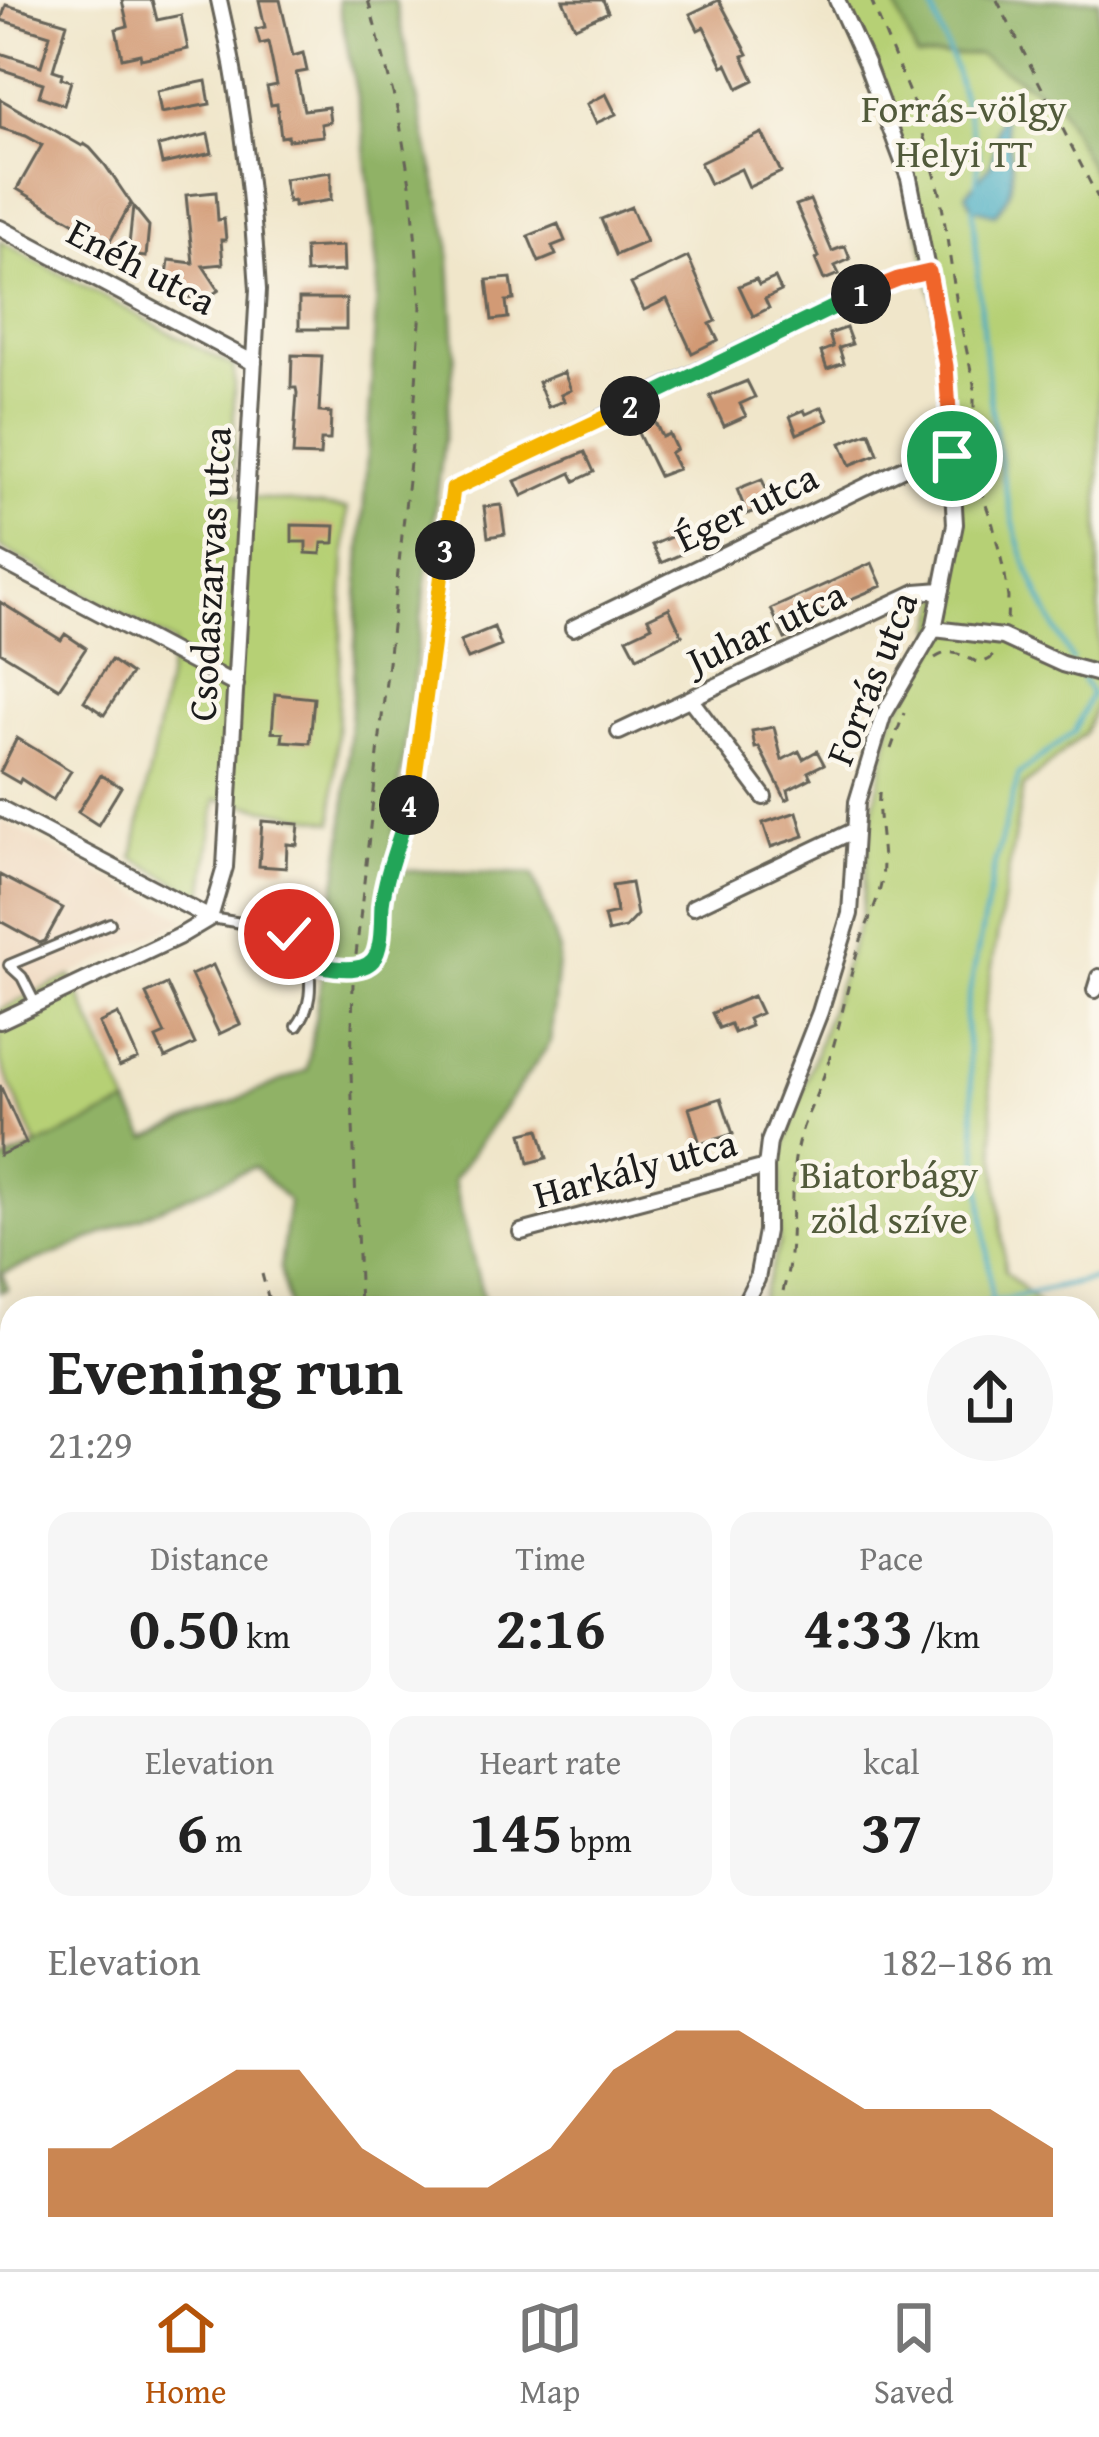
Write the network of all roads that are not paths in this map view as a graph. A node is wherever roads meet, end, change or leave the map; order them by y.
1 (219, 0) edge
2 (837, 0) edge
3 (0, 228) edge
4 (929, 272) junction
5 (254, 363) junction
6 (952, 456) junction
7 (453, 489) road end
8 (0, 560) edge
9 (942, 590) junction
10 (573, 628) dead end
11 (934, 629) junction
12 (1099, 674) edge
13 (236, 686) junction
14 (691, 700) junction
15 (619, 732) dead end
16 (764, 797) dead end
17 (0, 808) edge
18 (853, 831) junction
19 (693, 907) dead end
20 (210, 918) junction
21 (110, 923) dead end
22 (309, 963) junction
23 (355, 967) road end
24 (36, 1005) junction
25 (0, 1021) edge
26 (297, 1026) dead end
27 (766, 1167) junction
28 (521, 1232) dead end
29 (748, 1296) edge

1 - 5 street, Csodaszarvas utca
2 - 4 street, Forrás utca
3 - 5 street, Enéh utca
4 - 6 street, Forrás utca
4 - 7 street
5 - 13 street, Csodaszarvas utca
6 - 9 street, Forrás utca
6 - 10 street, Éger utca
8 - 13 street
9 - 11 street, Forrás utca
9 - 14 street, Juhar utca
11 - 12 street
11 - 18 street, Forrás utca
13 - 20 street, Csodaszarvas utca
14 - 15 street, Juhar utca
14 - 16 street
17 - 20 street
18 - 19 street
18 - 27 street, Forrás utca
20 - 22 lane
20 - 24 street
21 - 24 lane
22 - 23 lane
22 - 26 lane
24 - 25 street
27 - 28 street, Harkály utca
27 - 29 street, Forrás utca

